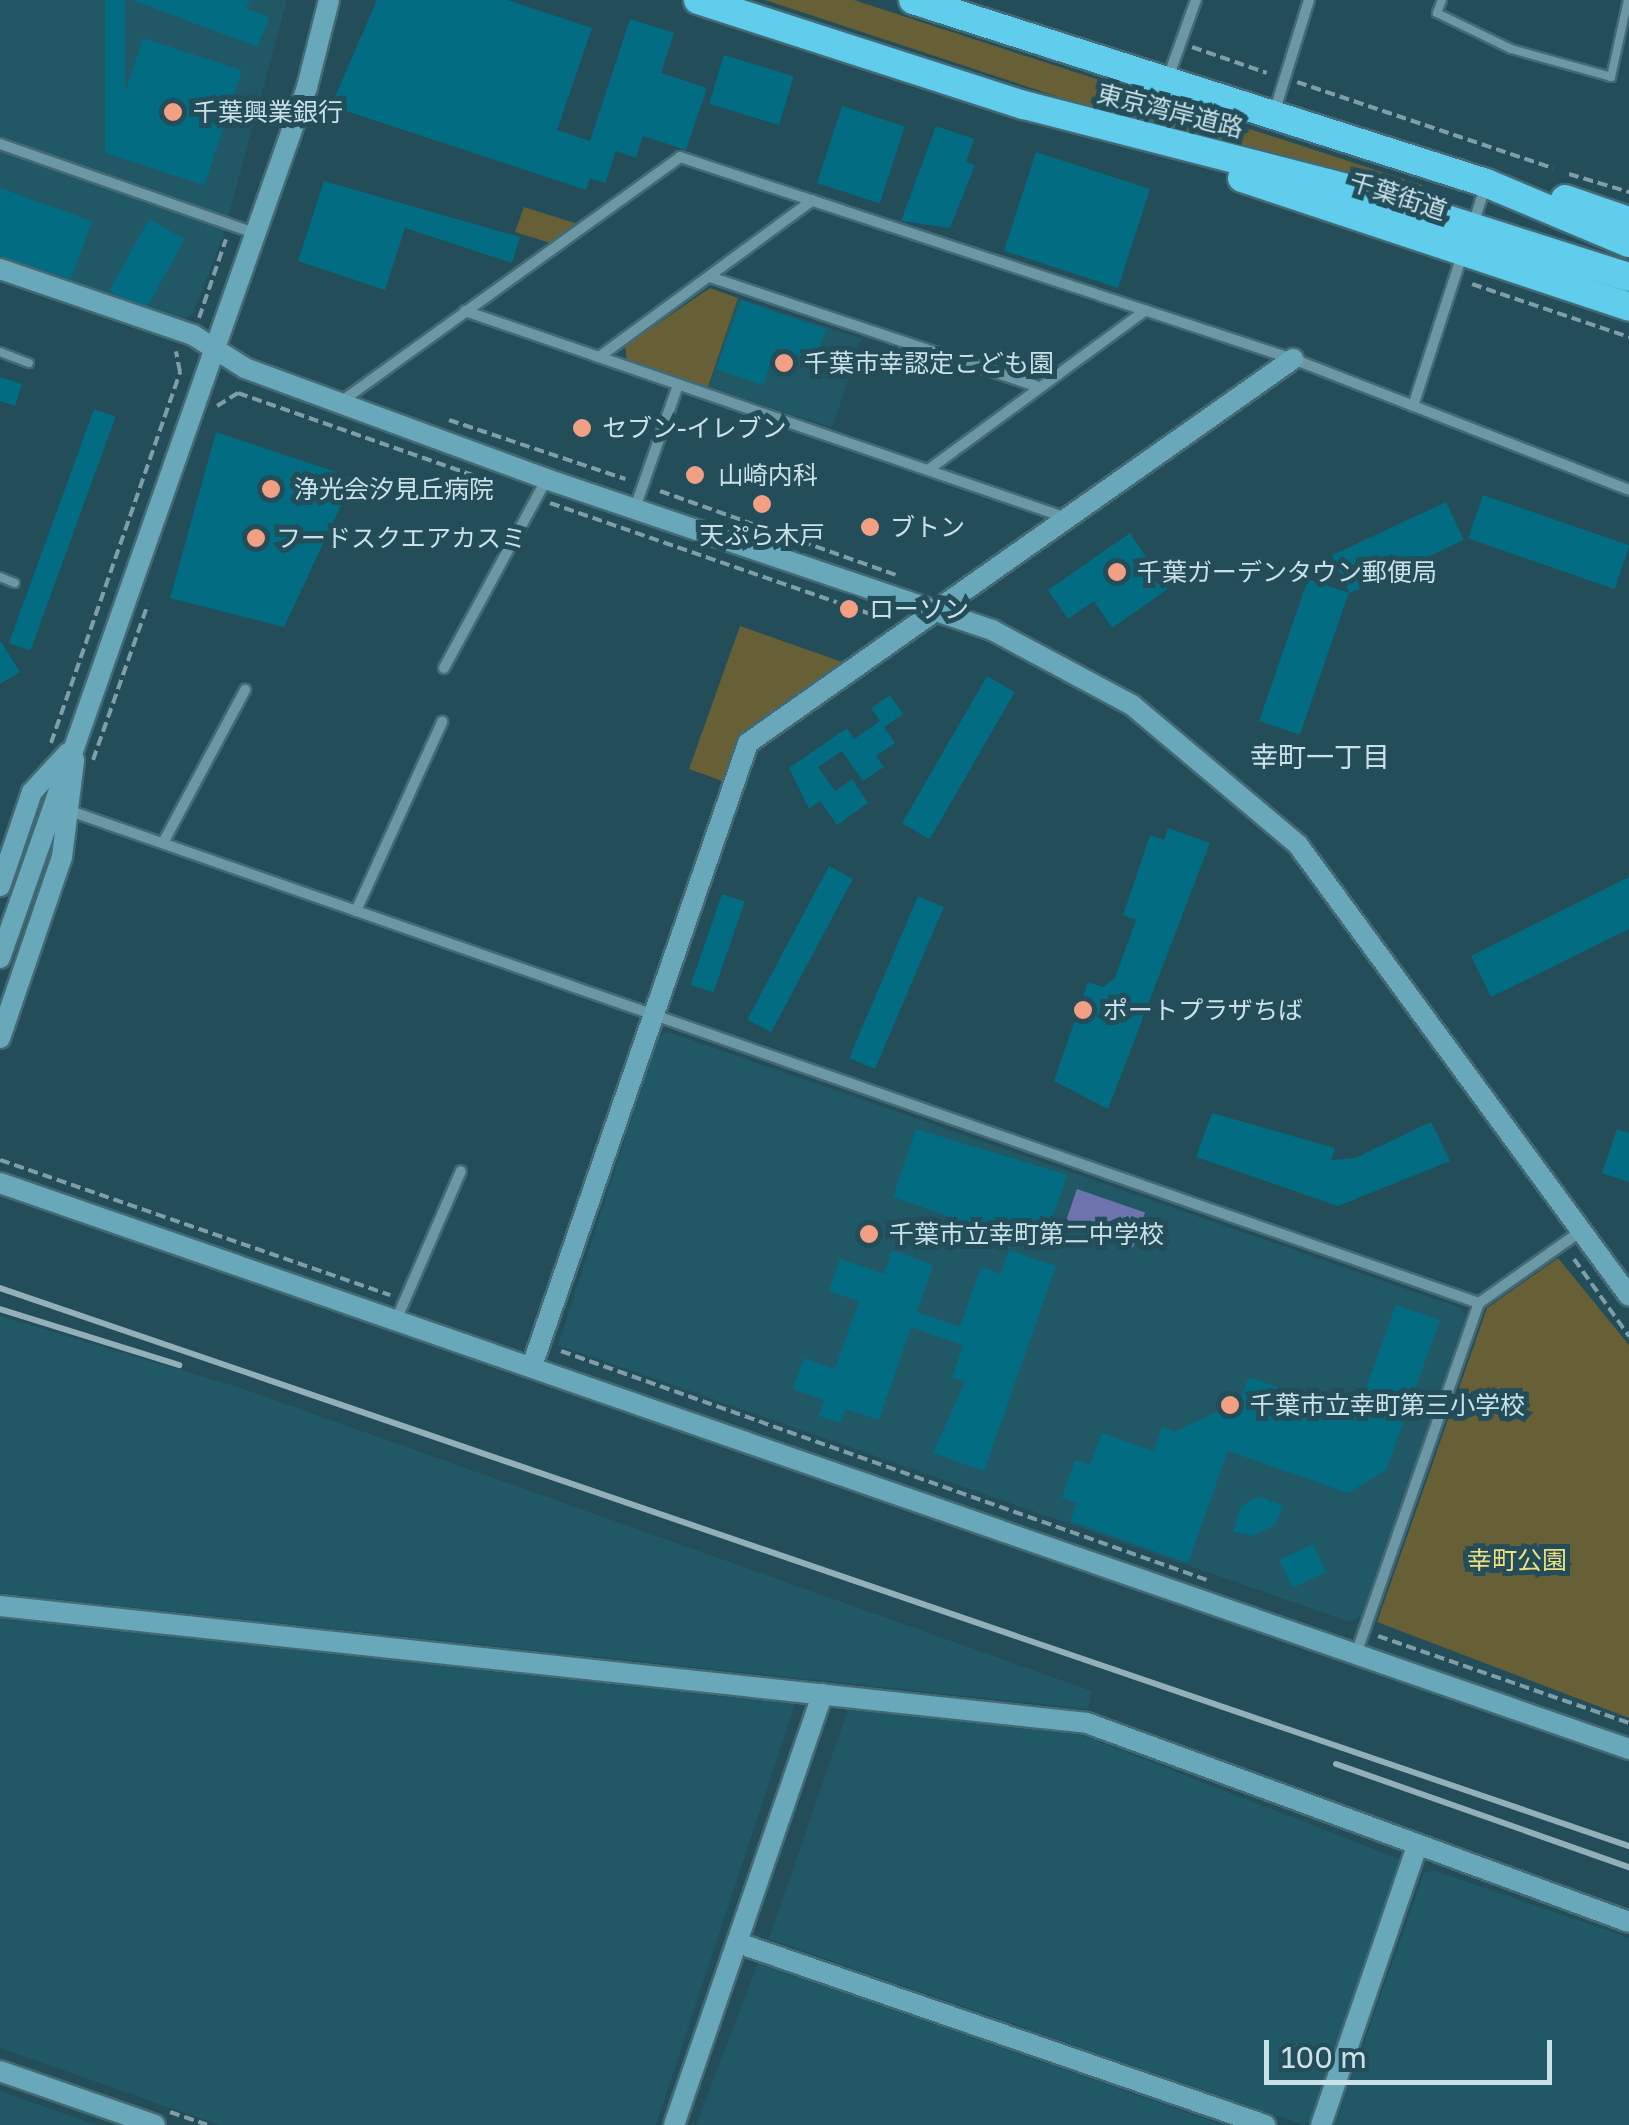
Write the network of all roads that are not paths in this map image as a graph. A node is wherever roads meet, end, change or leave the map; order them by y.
1 (328, 0) edge
2 (698, 0) edge
3 (752, 0) edge
4 (914, 0) edge
5 (1196, 0) edge
6 (1309, 0) edge
7 (1442, 0) edge
8 (1628, 0) edge
9 (812, 36) junction
10 (1168, 80) junction
11 (1274, 113) junction
12 (1152, 140) joint
13 (0, 144) edge
14 (1486, 183) junction
15 (813, 200) junction
16 (1629, 221) edge
17 (254, 233) junction
18 (1468, 237) junction
19 (1629, 243) edge
20 (0, 268) edge
21 (710, 277) junction
22 (1629, 277) edge
23 (1629, 308) edge
24 (1146, 310) junction
25 (465, 311) junction
26 (214, 348) junction
27 (0, 352) edge
28 (599, 357) junction
29 (1293, 359) junction
30 (30, 363) dead end
31 (678, 385) junction
32 (1039, 387) junction
33 (341, 402) junction
34 (1413, 406) junction
35 (928, 470) junction
36 (546, 479) junction
37 (1629, 490) edge
38 (636, 505) junction
39 (1069, 518) junction
40 (0, 577) edge
41 (15, 583) dead end
42 (930, 610) junction
43 (444, 668) dead end
44 (246, 690) dead end
45 (442, 722) dead end
46 (73, 748) junction
47 (73, 812) junction
48 (163, 844) junction
49 (0, 886) edge
50 (356, 911) junction
51 (0, 958) edge
52 (650, 1013) junction
53 (0, 1038) edge
54 (461, 1171) dead end
55 (0, 1183) edge
56 (1582, 1230) junction
57 (1629, 1296) edge
58 (1480, 1303) junction
59 (397, 1318) junction
60 (533, 1364) junction
61 (0, 1606) edge
62 (1356, 1654) junction
63 (822, 1694) junction
64 (1629, 1750) edge
65 (1416, 1849) junction
66 (1629, 1922) edge
67 (738, 1943) junction
68 (0, 2071) edge
69 (155, 2125) edge
70 (674, 2125) edge
71 (1265, 2125) edge
72 (1321, 2125) edge

1 - 17 street
2 - 9 highway, 東京湾岸道路
3 - 9 highway
4 - 10 highway, 東京湾岸道路
5 - 10 street
6 - 11 street
7 - 8 lane
9 - 12 highway, 東京湾岸道路
10 - 11 highway, 東京湾岸道路
11 - 14 highway, 東京湾岸道路
12 - 18 highway, 千葉街道
13 - 17 street
14 - 16 highway
14 - 18 street
14 - 19 highway, 東京湾岸道路
15 - 21 street
15 - 24 street
15 - 25 street
17 - 26 street
18 - 22 highway
18 - 23 highway, 千葉街道
18 - 34 street
20 - 26 street
21 - 28 street
21 - 32 street
24 - 29 street
24 - 32 street
25 - 28 street
25 - 33 street
26 - 33 street
26 - 46 street
27 - 30 lane
28 - 31 street
29 - 34 street
29 - 39 street
31 - 35 street
31 - 38 street
32 - 35 street
33 - 36 street
34 - 37 street
35 - 39 street
36 - 38 street
36 - 43 street
38 - 42 street
39 - 42 street
40 - 41 lane
42 - 52 street
42 - 56 street
44 - 48 street
45 - 50 street
46 - 47 street
46 - 49 street
46 - 51 street
47 - 48 street
47 - 53 street
48 - 50 street
50 - 52 street
52 - 58 street
52 - 60 street
54 - 59 street
55 - 59 street
56 - 57 street
56 - 58 street
58 - 62 street
59 - 60 street
60 - 62 street
61 - 63 street
62 - 64 street
63 - 65 street
63 - 67 street
65 - 66 street
65 - 72 street
67 - 70 street
67 - 71 street
68 - 69 street

